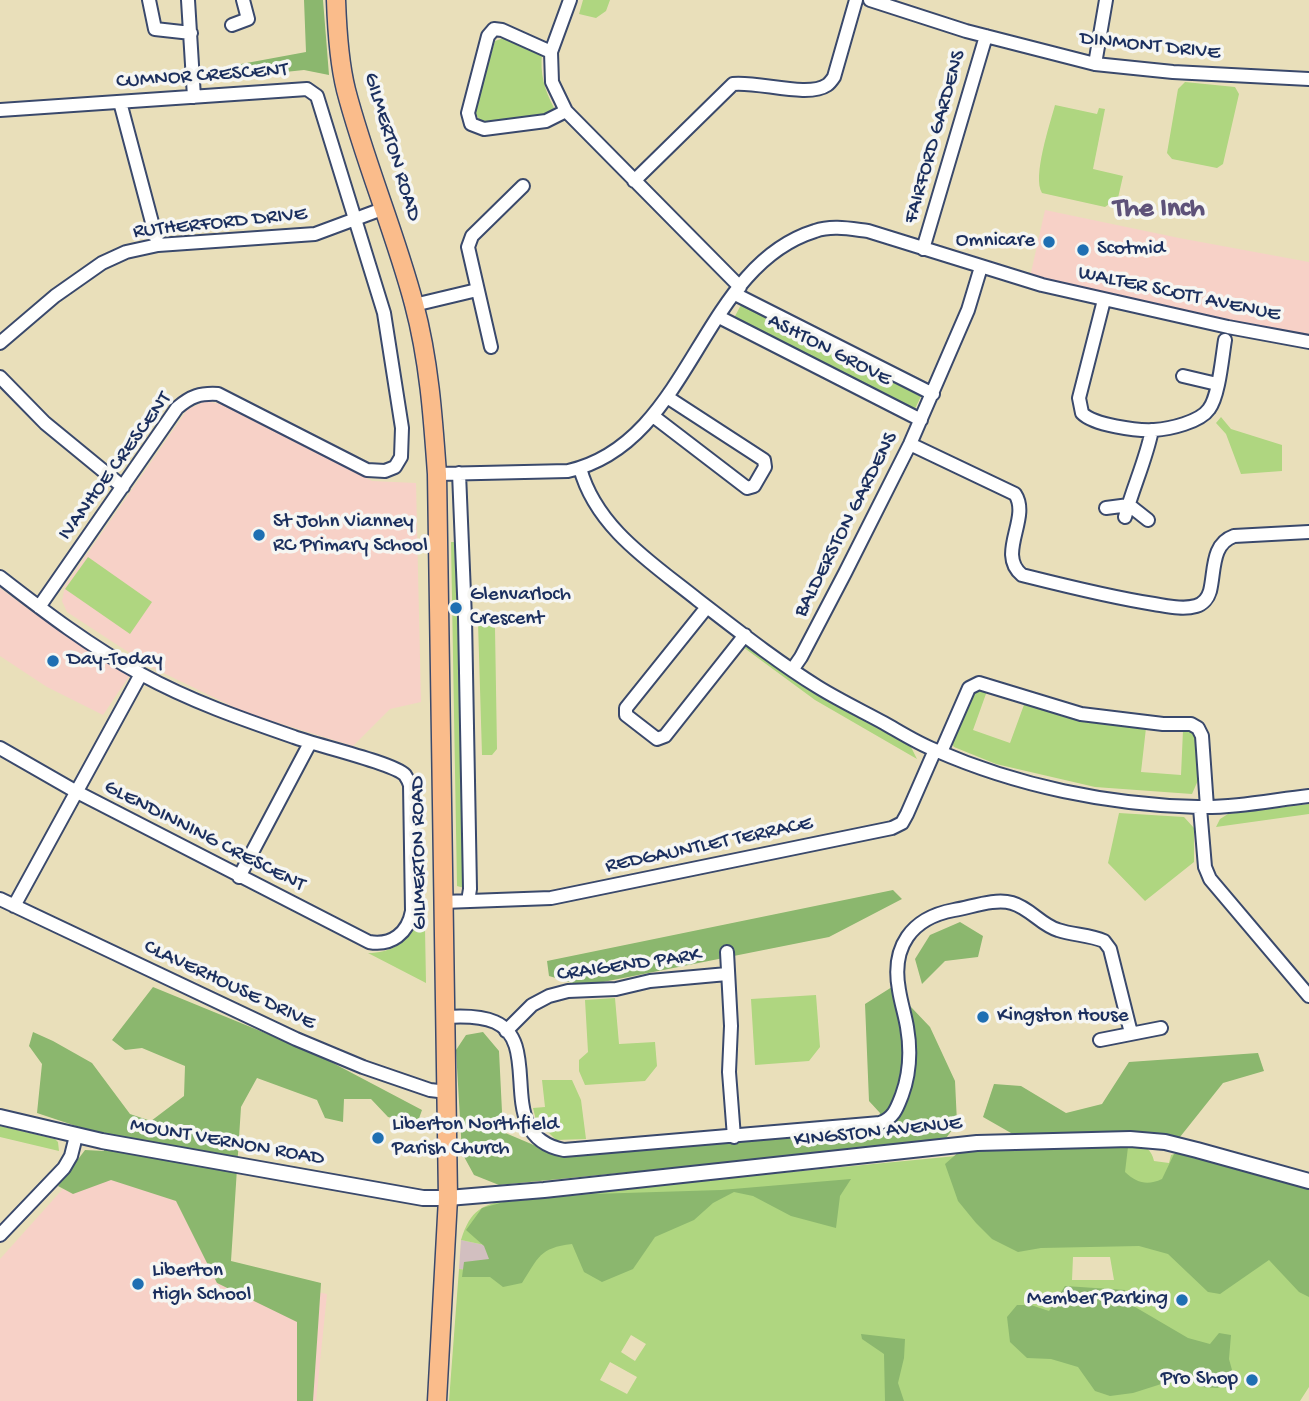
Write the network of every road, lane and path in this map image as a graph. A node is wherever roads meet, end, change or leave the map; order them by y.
1 (149, 0) edge
2 (188, 0) edge
3 (243, 0) edge
4 (336, 0) edge
5 (570, 0) edge
6 (856, 0) edge
7 (870, 0) edge
8 (1106, 0) edge
9 (232, 25) dead end
10 (191, 33) junction
11 (986, 36) junction
12 (551, 52) junction
13 (1095, 64) junction
14 (1309, 79) edge
15 (194, 97) junction
16 (120, 102) junction
17 (0, 110) edge
18 (566, 111) junction
19 (634, 181) junction
20 (523, 186) dead end
21 (385, 208) junction
22 (356, 220) junction
23 (158, 245) junction
24 (923, 249) junction
25 (981, 267) junction
26 (477, 290) junction
27 (738, 291) junction
28 (1104, 300) junction
29 (414, 305) junction
30 (719, 317) junction
31 (1226, 340) dead end
32 (1309, 342) edge
33 (0, 343) edge
34 (491, 347) dead end
35 (1184, 376) dead end
36 (0, 377) edge
37 (1217, 384) junction
38 (933, 394) junction
39 (667, 397) junction
40 (653, 416) junction
41 (921, 420) junction
42 (1152, 430) junction
43 (910, 443) junction
44 (580, 468) junction
45 (459, 473) junction
46 (437, 474) junction
47 (123, 487) junction
48 (1106, 508) dead end
49 (1127, 511) junction
50 (1148, 520) dead end
51 (1309, 532) edge
52 (0, 577) edge
53 (39, 607) junction
54 (707, 607) junction
55 (746, 635) junction
56 (792, 670) junction
57 (141, 674) junction
58 (310, 743) junction
59 (0, 748) edge
60 (938, 751) junction
61 (75, 791) junction
62 (1309, 796) edge
63 (1203, 807) junction
64 (240, 877) junction
65 (0, 899) edge
66 (468, 901) junction
67 (443, 902) junction
68 (14, 906) junction
69 (727, 952) dead end
70 (727, 974) junction
71 (1309, 996) edge
72 (446, 1017) junction
73 (1161, 1028) dead end
74 (506, 1031) junction
75 (1131, 1033) junction
76 (1100, 1040) dead end
77 (447, 1092) junction
78 (0, 1117) edge
79 (76, 1136) junction
80 (734, 1137) junction
81 (1309, 1181) edge
82 (448, 1198) junction
83 (0, 1236) edge
84 (437, 1401) edge

1 - 10 street
2 - 10 street
3 - 9 street
4 - 21 main road, GILMERTON ROAD
5 - 12 street
6 - 19 street
7 - 11 street, DINMONT DRIVE
8 - 13 street
10 - 15 street
11 - 13 street, DINMONT DRIVE
11 - 24 street, FAIRFORD GARDENS
12 - 18 street
12 - 18 street
13 - 14 street, DINMONT DRIVE
15 - 16 street, CUMNOR CRESCENT
15 - 22 street, CUMNOR CRESCENT
16 - 17 street, CUMNOR CRESCENT
16 - 23 street
18 - 19 street
19 - 27 street
20 - 26 street
21 - 22 street, RUTHERFORD DRIVE
21 - 29 main road, GILMERTON ROAD
22 - 23 street, RUTHERFORD DRIVE
22 - 47 street, IVANHOE CRESCENT
23 - 33 street, RUTHERFORD DRIVE
24 - 25 street, WALTER SCOTT AVENUE
24 - 27 street, WALTER SCOTT AVENUE
25 - 28 street, WALTER SCOTT AVENUE
25 - 38 street, BALDERSTON GARDENS
26 - 29 street
26 - 34 street
27 - 30 street, WALTER SCOTT AVENUE
27 - 38 street, ASHTON GROVE
28 - 32 street, WALTER SCOTT AVENUE
28 - 42 street
29 - 46 main road, GILMERTON ROAD
30 - 39 street, WALTER SCOTT AVENUE
30 - 41 street, ASHTON GROVE
31 - 37 street
35 - 37 street
36 - 47 street
37 - 42 street
38 - 41 street, BALDERSTON GARDENS
39 - 40 street, WALTER SCOTT AVENUE
39 - 40 street
40 - 44 street, WALTER SCOTT AVENUE
41 - 43 street, BALDERSTON GARDENS
42 - 49 street
43 - 51 street
43 - 56 street, BALDERSTON GARDENS
44 - 45 street, WALTER SCOTT AVENUE
44 - 54 street
45 - 46 street, WALTER SCOTT AVENUE
45 - 66 street
46 - 67 main road, GILMERTON ROAD
47 - 53 street, IVANHOE CRESCENT
48 - 49 street
49 - 50 street
52 - 53 street
53 - 57 street
54 - 55 street
54 - 55 street
55 - 56 street
56 - 60 street
57 - 58 street
57 - 61 street
58 - 64 street
58 - 64 street, GLENDINNING CRESCENT
59 - 61 street, GLENDINNING CRESCENT
60 - 63 street
60 - 63 street, REDGAUNTLET TERRACE
60 - 66 street, REDGAUNTLET TERRACE
61 - 64 street, GLENDINNING CRESCENT
61 - 68 street
62 - 63 street
63 - 71 street, REDGAUNTLET TERRACE
65 - 68 street, CLAVERHOUSE DRIVE
66 - 67 street, REDGAUNTLET TERRACE
67 - 72 main road, GILMERTON ROAD
68 - 77 street, CLAVERHOUSE DRIVE
69 - 70 street, CRAIGEND PARK
70 - 74 street, CRAIGEND PARK
70 - 80 street, CRAIGEND PARK
72 - 74 street
72 - 77 main road, GILMERTON ROAD
73 - 75 street
74 - 80 street
75 - 76 street
75 - 80 street
77 - 82 main road, GILMERTON ROAD
78 - 79 street, MOUNT VERNON ROAD
79 - 82 street, MOUNT VERNON ROAD
79 - 83 street
81 - 82 street, KINGSTON AVENUE
82 - 84 main road, GILMERTON ROAD

